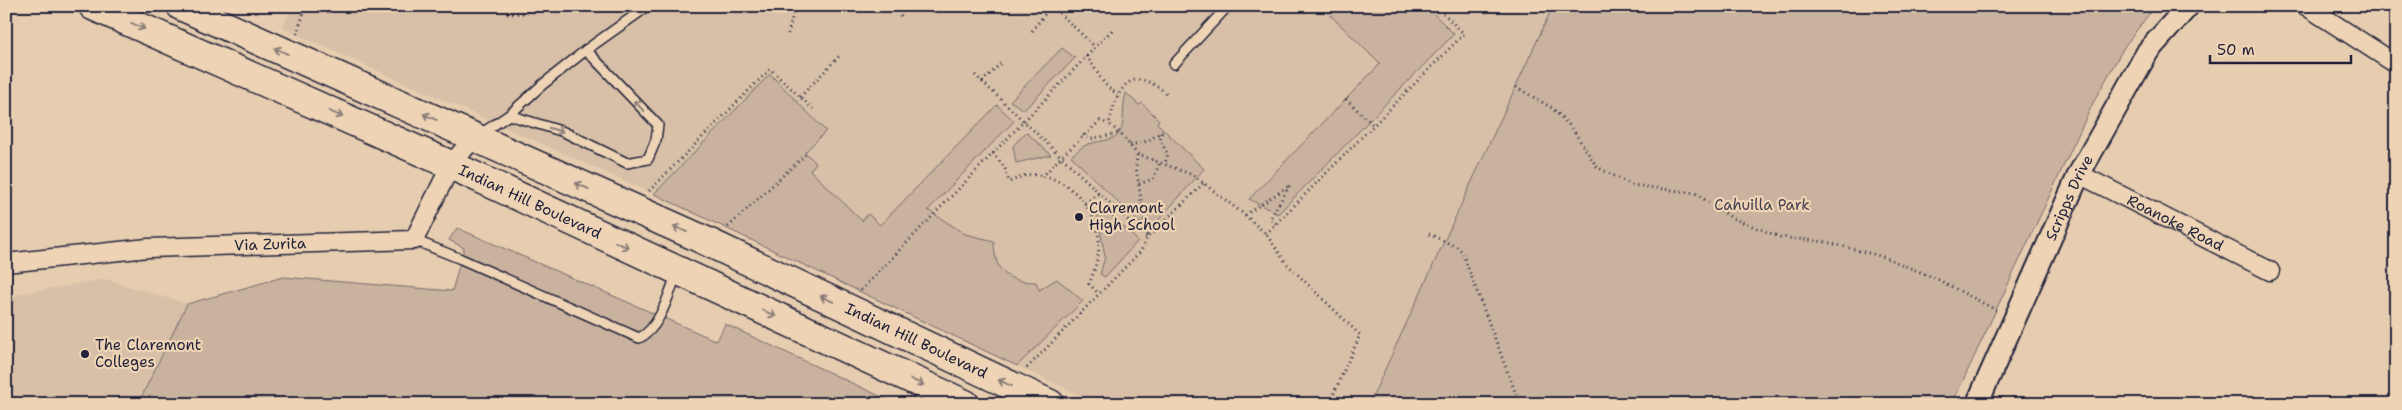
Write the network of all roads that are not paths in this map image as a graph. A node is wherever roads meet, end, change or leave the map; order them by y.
1 (93, 6) edge
2 (181, 6) edge
3 (648, 6) edge
4 (1228, 6) edge
5 (2188, 6) edge
6 (2306, 6) edge
7 (586, 50) junction
8 (1174, 64) dead end
9 (2396, 64) edge
10 (509, 116) junction
11 (474, 137) junction
12 (451, 165) junction
13 (2079, 174) junction
14 (414, 240) junction
15 (6, 263) edge
16 (678, 271) junction
17 (2270, 271) dead end
18 (964, 404) edge
19 (1050, 404) edge
20 (1977, 404) edge

1 -> 12 main road, Indian Hill Boulevard
11 -> 2 main road, Indian Hill Boulevard
3 - 7 lane
4 - 8 lane
5 - 13 street, Scripps Drive
6 - 9 street
7 - 10 lane
10 -> 7 lane
10 - 11 lane
11 - 12 street
19 -> 11 main road, Indian Hill Boulevard
12 - 14 street
12 -> 16 main road, Indian Hill Boulevard
13 - 17 street, Roanoke Road
13 - 20 street, Scripps Drive
14 - 15 street, Via Zurita
14 - 16 lane
16 -> 18 main road, Indian Hill Boulevard

